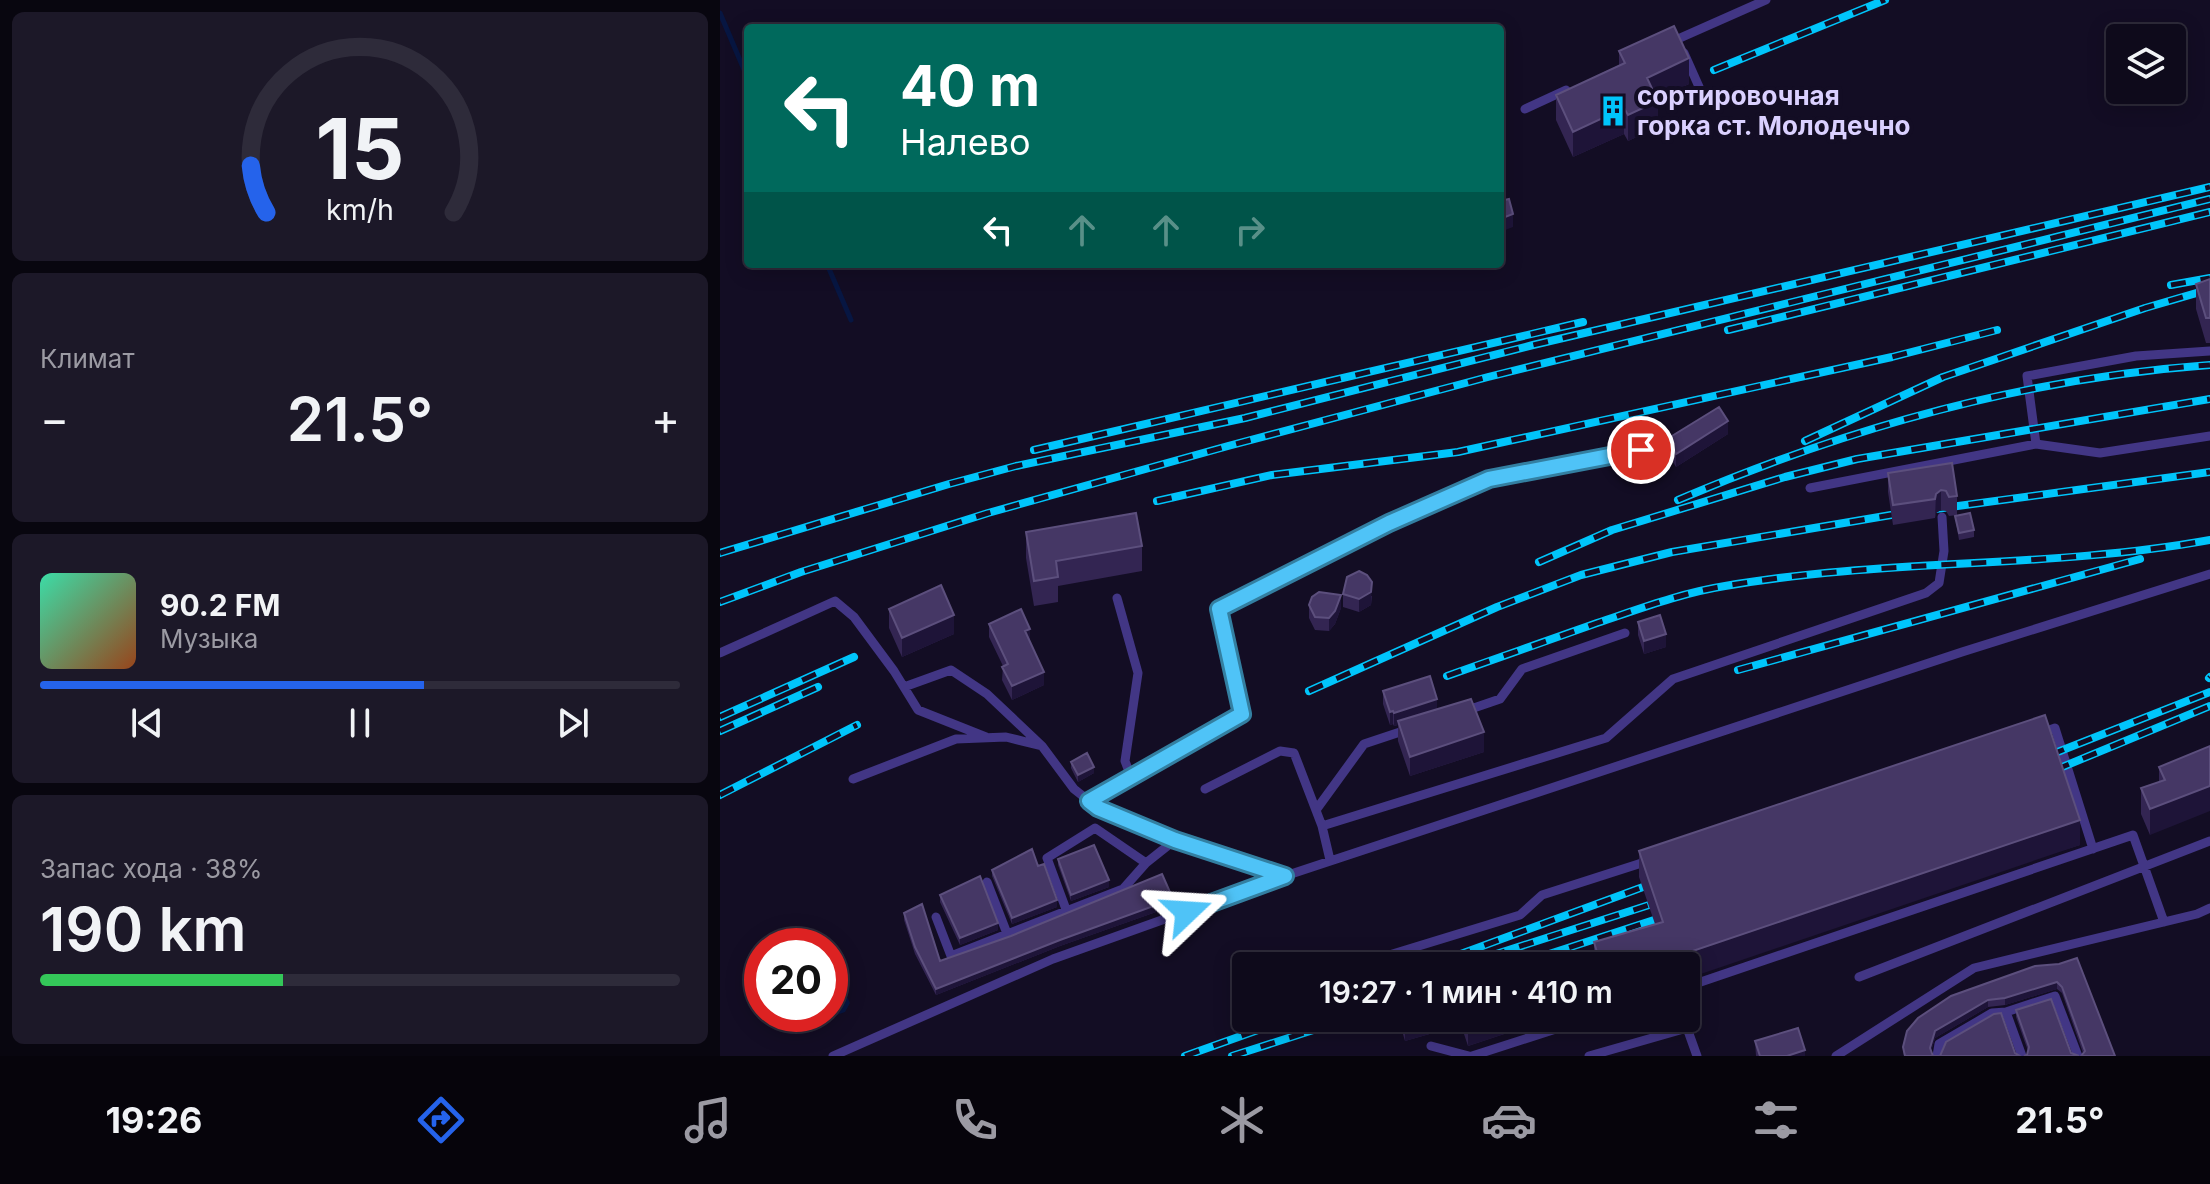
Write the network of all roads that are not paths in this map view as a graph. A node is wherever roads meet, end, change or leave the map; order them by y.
1 (1766, 0) edge
2 (1678, 39) junction
3 (1664, 45) edge
4 (1580, 84) edge
5 (1704, 98) dead end
6 (1525, 109) dead end
7 (2210, 351) edge
8 (2210, 436) edge
9 (2036, 444) junction
10 (1641, 450) dead end
11 (1810, 488) dead end
12 (1942, 517) dead end
13 (2210, 574) edge
14 (1117, 598) dead end
15 (1625, 633) dead end
16 (720, 653) edge
17 (904, 687) junction
18 (1455, 714) edge
19 (1425, 724) edge
20 (989, 738) junction
21 (2025, 738) edge
22 (1042, 746) junction
23 (1131, 777) junction
24 (853, 779) dead end
25 (1205, 789) dead end
26 (1089, 801) junction
27 (1316, 810) junction
28 (1322, 826) junction
29 (1175, 840) junction
30 (2210, 841) edge
31 (2093, 849) junction
32 (1663, 856) edge
33 (1330, 860) junction
34 (1146, 863) junction
35 (2144, 867) junction
36 (1285, 876) junction
37 (987, 882) dead end
38 (2210, 908) edge
39 (1067, 912) junction
40 (936, 917) dead end
41 (2164, 922) junction
42 (1008, 936) junction
43 (1399, 952) edge
44 (1859, 977) dead end
45 (1700, 982) edge
46 (2006, 1012) junction
47 (1546, 1032) edge
48 (1660, 1032) edge
49 (1689, 1032) edge
50 (1431, 1046) dead end
51 (833, 1056) edge
52 (1470, 1056) edge
53 (1589, 1056) edge
54 (1697, 1056) edge
55 (1836, 1056) edge
56 (1937, 1056) edge
57 (2022, 1056) edge
58 (2078, 1056) edge

1 - 2 lane
2 - 3 lane
2 - 5 lane
4 - 6 lane
7 - 9 lane
8 - 9 lane
9 - 11 lane
10 - 23 lane
12 - 28 lane
13 - 33 lane
14 - 23 lane
15 - 18 lane
16 - 17 lane
17 - 20 lane
17 - 22 lane
19 - 27 lane
20 - 22 lane
20 - 24 lane
21 - 31 lane
22 - 26 lane
23 - 26 lane
25 - 27 lane
26 - 29 lane
27 - 28 lane
28 - 33 lane
29 - 34 lane
29 - 36 lane
30 - 35 lane
31 - 35 lane
31 - 45 lane
32 - 43 lane
33 - 36 lane
34 - 39 lane
34 - 39 lane
35 - 41 lane
35 - 44 lane
36 - 51 lane
37 - 42 lane
38 - 41 lane
39 - 42 lane
40 - 42 lane
41 - 55 lane
46 - 56 lane
46 - 57 lane
46 - 58 lane
47 - 52 lane
48 - 53 lane
49 - 54 lane
50 - 52 lane

